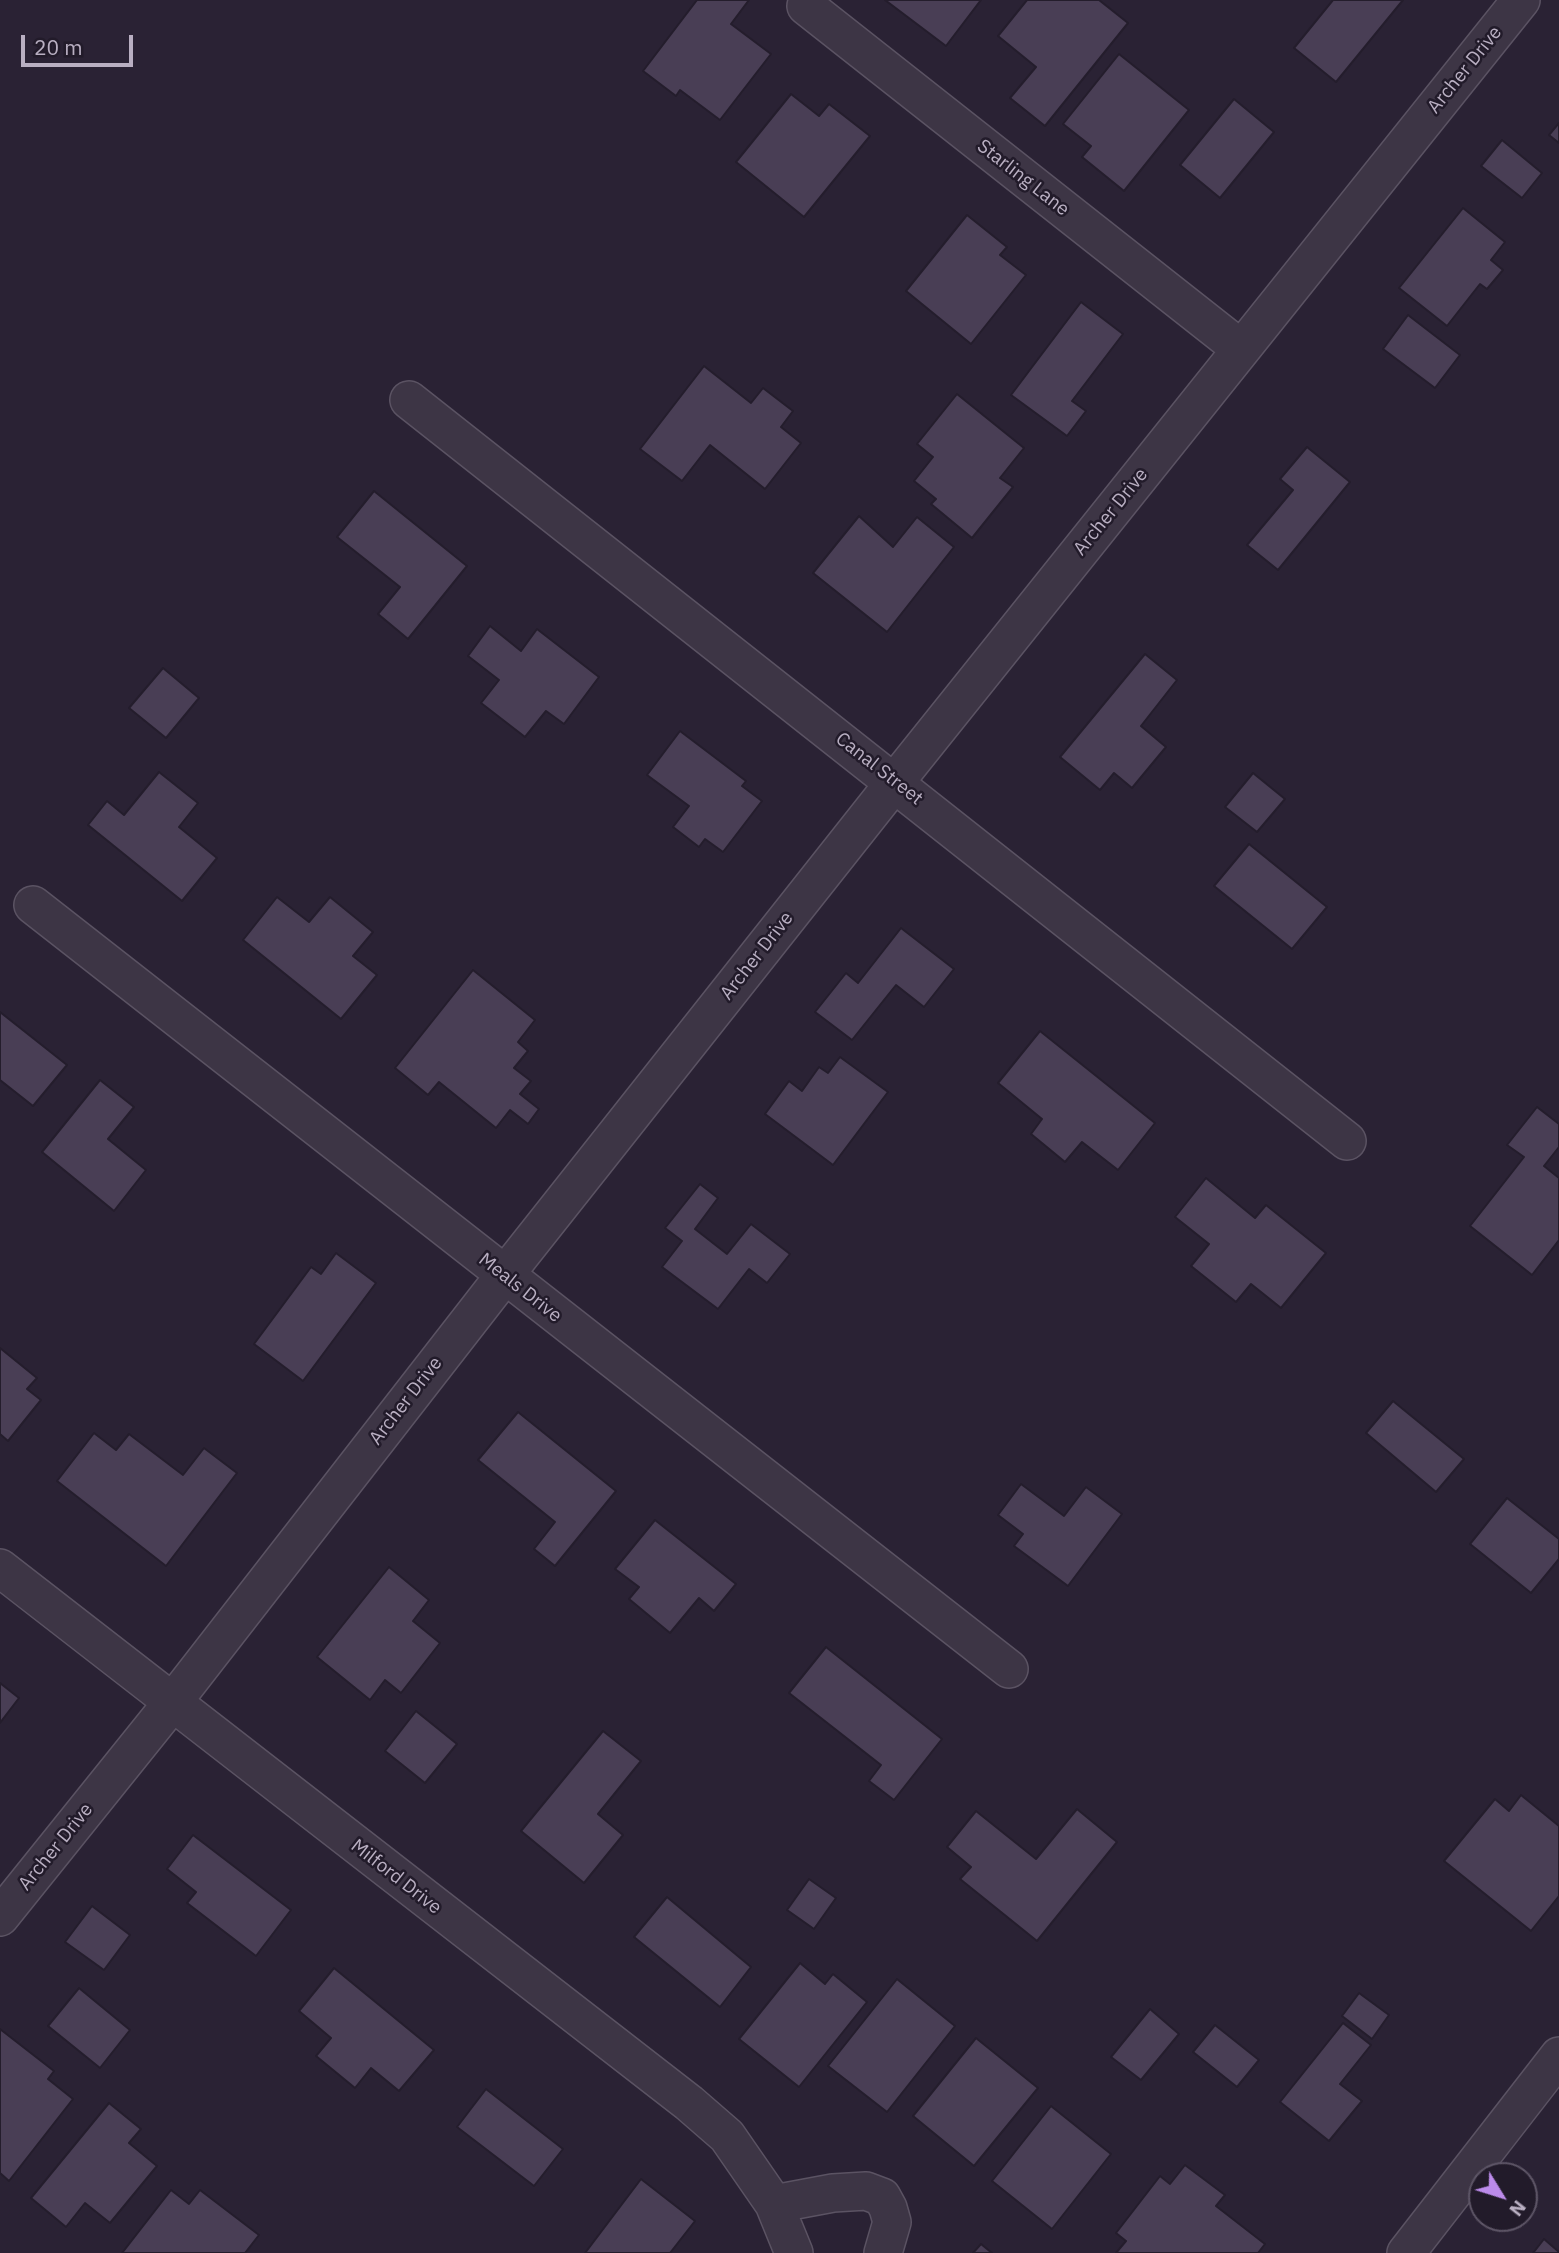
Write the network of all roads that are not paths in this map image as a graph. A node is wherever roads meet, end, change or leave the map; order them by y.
1 (1521, 0) edge
2 (806, 6) dead end
3 (1241, 349) junction
4 (409, 400) dead end
5 (895, 782) junction
6 (33, 905) dead end
7 (1347, 1141) dead end
8 (504, 1276) junction
9 (0, 1568) edge
10 (1009, 1669) dead end
11 (172, 1703) junction
12 (0, 1917) edge
13 (1559, 2056) edge
14 (774, 2204) junction
15 (794, 2253) edge
16 (883, 2253) edge
17 (1406, 2253) edge

1 - 3 street, Archer Drive
2 - 3 street, Starling Lane
3 - 5 street, Archer Drive
4 - 5 street, Canal Street
5 - 7 street, Canal Street
5 - 8 street, Archer Drive
6 - 8 street, Meals Drive
8 - 10 street, Meals Drive
8 - 11 street, Archer Drive
9 - 11 street, Milford Drive
11 - 12 street, Archer Drive
11 - 14 street, Milford Drive
13 - 17 street
14 - 15 street, Milford Drive
14 - 16 street

